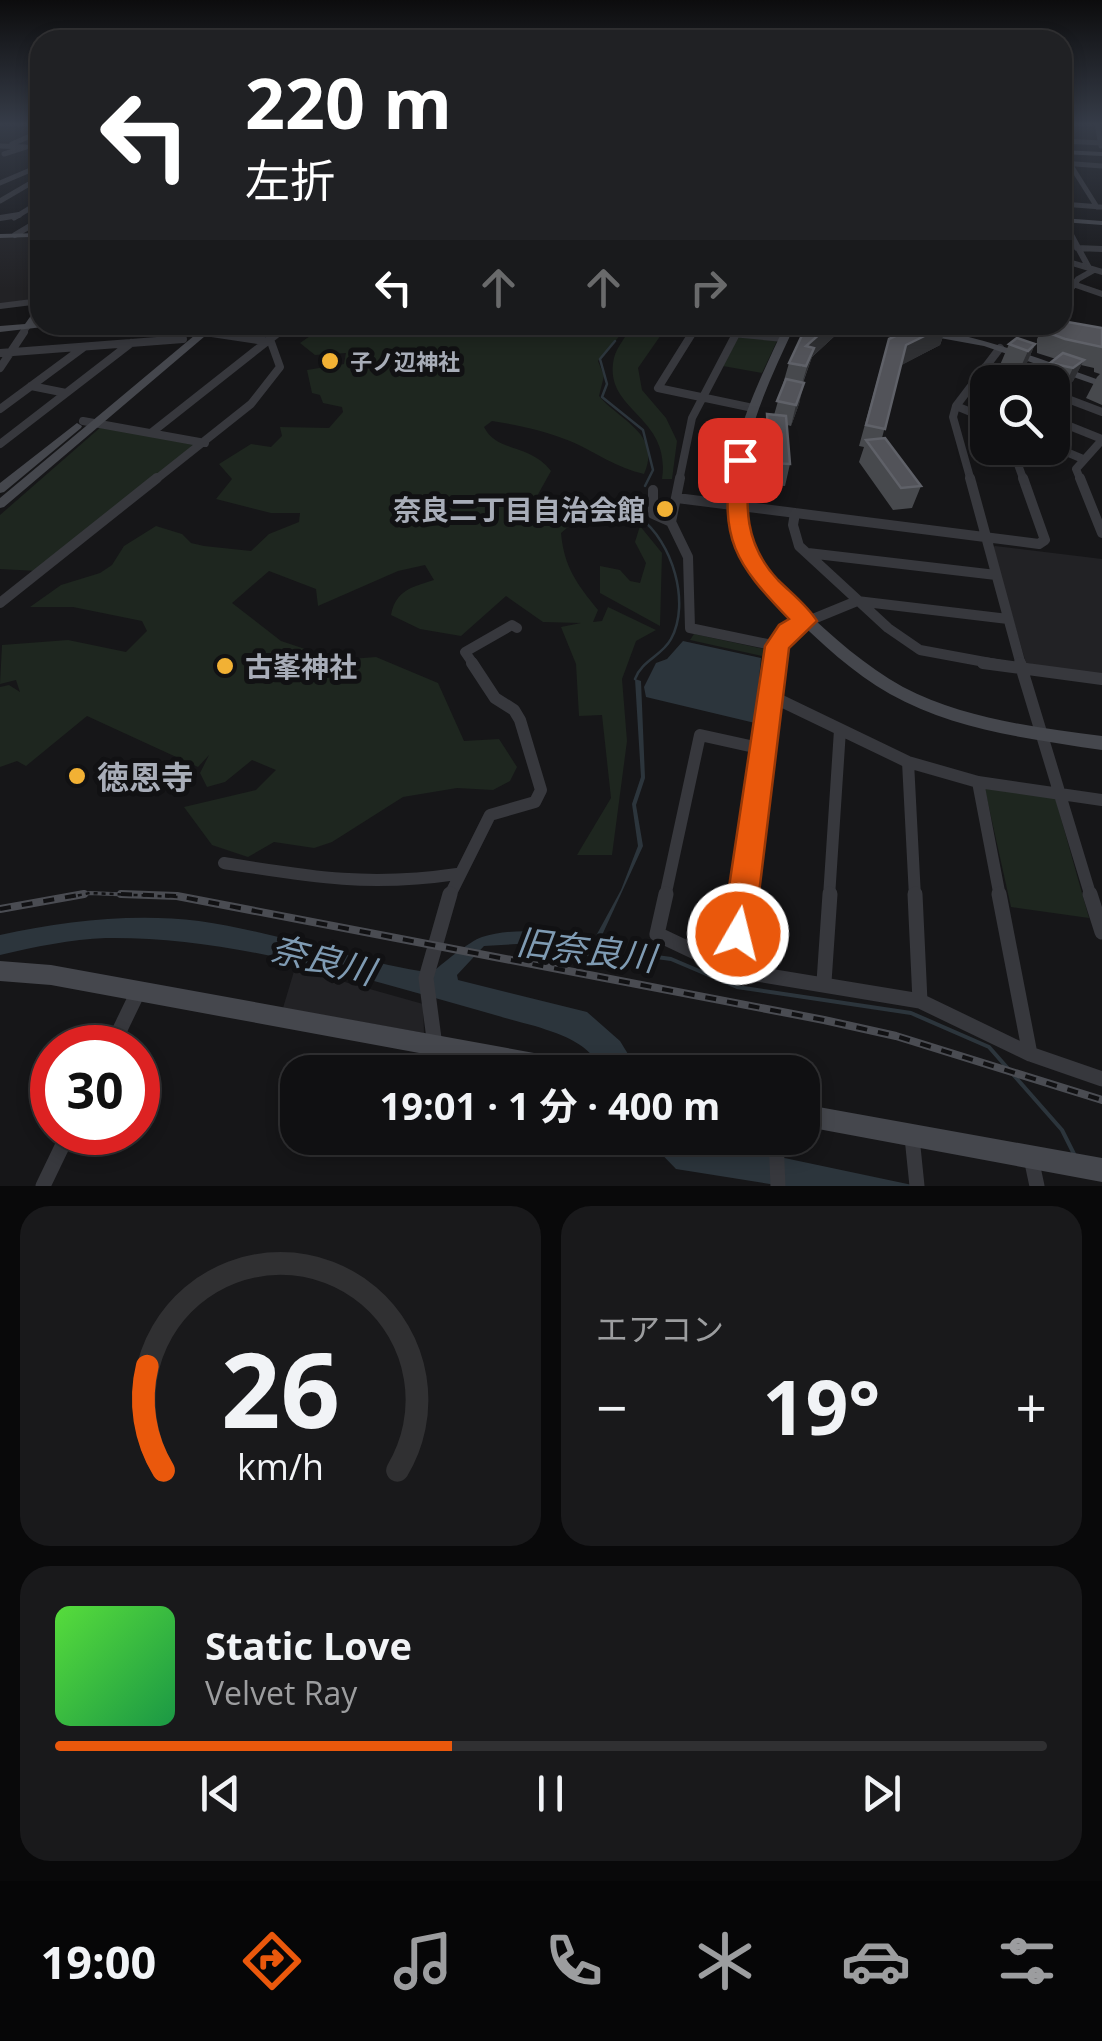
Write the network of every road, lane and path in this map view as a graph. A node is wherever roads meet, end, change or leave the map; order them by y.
1 (1078, 178) edge
2 (3, 180) edge
3 (30, 180) edge
4 (30, 184) edge
5 (0, 201) edge
6 (1072, 205) edge
7 (1100, 207) edge
8 (30, 208) edge
9 (0, 218) edge
10 (1072, 221) edge
11 (1102, 223) edge
12 (30, 226) edge
13 (30, 235) edge
14 (0, 236) edge
15 (15, 236) junction
16 (1072, 238) edge
17 (1077, 248) junction
18 (1102, 249) edge
19 (1102, 264) edge
20 (1093, 268) edge
21 (1072, 283) edge
22 (1072, 287) edge
23 (1102, 294) edge
24 (30, 305) edge
25 (0, 306) edge
26 (30, 325) edge
27 (0, 329) edge
28 (30, 329) edge
29 (192, 335) edge
30 (196, 335) edge
31 (243, 335) edge
32 (273, 335) edge
33 (691, 335) edge
34 (735, 335) edge
35 (786, 335) edge
36 (935, 335) edge
37 (183, 340) junction
38 (266, 340) junction
39 (132, 342) junction
40 (84, 346) junction
41 (1000, 348) junction
42 (5, 353) edge
43 (987, 365) edge
44 (0, 368) edge
45 (1102, 384) edge
46 (31, 386) junction
47 (970, 387) edge
48 (66, 393) junction
49 (703, 398) junction
50 (1070, 400) edge
51 (956, 406) junction
52 (753, 408) junction
53 (0, 409) edge
54 (970, 412) edge
55 (1102, 412) edge
56 (89, 422) junction
57 (1070, 426) edge
58 (151, 433) junction
59 (1102, 439) edge
60 (205, 443) junction
61 (0, 444) edge
62 (1070, 453) edge
63 (1084, 459) junction
64 (1018, 465) edge
65 (0, 490) edge
66 (653, 490) dead end
67 (677, 498) junction
68 (0, 504) edge
69 (735, 505) junction
70 (795, 513) junction
71 (670, 522) junction
72 (1102, 533) edge
73 (985, 538) junction
74 (806, 553) junction
75 (996, 576) junction
76 (858, 600) junction
77 (0, 603) edge
78 (1008, 618) junction
79 (805, 621) junction
80 (512, 625) dead end
81 (777, 646) junction
82 (1022, 668) junction
83 (1102, 678) edge
84 (772, 696) junction
85 (840, 730) junction
86 (1040, 734) junction
87 (1102, 743) edge
88 (763, 749) junction
89 (908, 762) junction
90 (978, 782) junction
91 (1059, 794) junction
92 (1102, 800) edge
93 (224, 862) dead end
94 (456, 874) junction
95 (1101, 929) edge
96 (733, 970) junction
97 (0, 971) edge
98 (824, 982) junction
99 (138, 991) junction
100 (920, 1001) junction
101 (122, 1025) edge
102 (434, 1046) junction
103 (1030, 1054) junction
104 (484, 1055) edge
105 (1102, 1079) edge
106 (820, 1118) edge
107 (912, 1136) junction
108 (58, 1155) edge
109 (776, 1155) edge
110 (1031, 1158) junction
111 (1099, 1170) edge
112 (916, 1180) edge
113 (42, 1186) edge
114 (778, 1186) edge
115 (1037, 1186) edge

1 - 7 street
2 - 3 street
4 - 5 street
6 - 7 street
8 - 9 street
10 - 11 street
12 - 15 street
13 - 15 street
14 - 15 street
16 - 17 street
17 - 18 street
17 - 20 street
19 - 20 street
20 - 21 street
22 - 23 street
24 - 25 street
26 - 27 street
28 - 42 street
29 - 37 street
30 - 56 street
31 - 38 street
32 - 38 street
33 - 49 street
34 - 49 street
35 - 52 street
36 - 41 street
37 - 39 street
37 - 56 street
38 - 58 street
38 - 60 street
39 - 40 street
39 - 48 street
40 - 42 street
40 - 46 street
41 - 43 street
41 - 45 street
42 - 44 street
46 - 48 street
46 - 53 street
47 - 51 street
48 - 61 street
49 - 52 street
49 - 67 street
50 - 55 street
51 - 54 street
51 - 73 street
52 - 69 street
56 - 58 street
56 - 65 street
56 - 68 street
57 - 59 street
58 - 60 street
59 - 63 street
60 - 77 street
62 - 63 street
63 - 72 street
64 - 73 street
66 - 71 street
67 - 69 street
67 - 71 street
69 - 70 street
69 - 79 street
70 - 73 street
70 - 74 street
71 - 81 street
73 - 75 street
74 - 75 street
74 - 76 street
75 - 78 street
76 - 78 street
76 - 79 street
76 - 82 street
78 - 82 street
79 - 81 street
79 - 86 street
80 - 94 street
81 - 84 street
82 - 83 street
82 - 86 street
84 - 85 street
84 - 88 street
85 - 89 street
85 - 98 street
86 - 87 street
86 - 91 street
88 - 96 street
88 - 96 street
89 - 90 street
89 - 100 street
90 - 91 street
90 - 103 street
91 - 92 street
91 - 95 street
93 - 94 street
94 - 102 street
96 - 98 street
97 - 99 street
98 - 100 street
99 - 101 street
99 - 102 street
100 - 103 street
102 - 104 street
103 - 105 street
106 - 107 street
107 - 110 street
107 - 112 street
108 - 113 street
109 - 114 street
110 - 111 street
110 - 115 street

